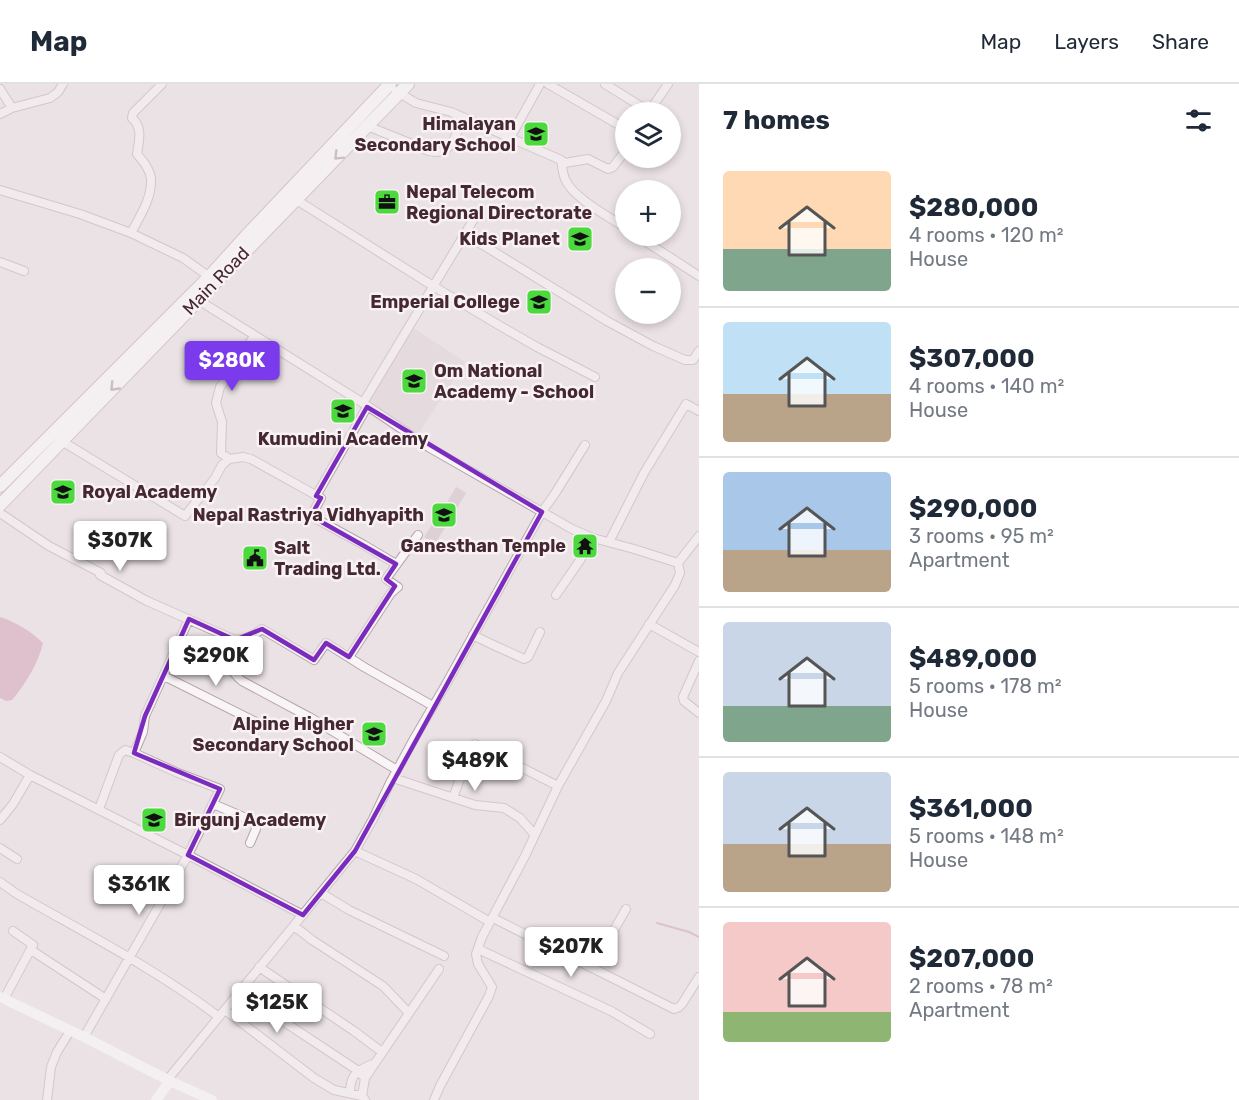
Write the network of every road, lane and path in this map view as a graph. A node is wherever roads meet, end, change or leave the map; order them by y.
1 (63, 84) edge
2 (162, 84) edge
3 (408, 84) edge
4 (540, 84) edge
5 (548, 84) edge
6 (605, 84) edge
7 (668, 84) edge
8 (393, 88) edge
9 (0, 89) edge
10 (633, 102) edge
11 (656, 102) edge
12 (12, 108) junction
13 (0, 114) edge
14 (463, 117) junction
15 (358, 118) junction
16 (615, 123) edge
17 (367, 126) junction
18 (510, 138) junction
19 (561, 160) junction
20 (615, 164) edge
21 (1, 193) edge
22 (292, 196) junction
23 (478, 212) dead end
24 (615, 221) edge
25 (131, 233) junction
26 (465, 234) junction
27 (652, 246) edge
28 (0, 262) edge
29 (24, 271) dead end
30 (699, 276) edge
31 (213, 279) junction
32 (433, 286) junction
33 (195, 297) junction
34 (254, 336) junction
35 (699, 351) edge
36 (595, 377) dead end
37 (365, 405) junction
38 (699, 411) edge
39 (56, 438) junction
40 (585, 445) dead end
41 (229, 459) junction
42 (0, 486) edge
43 (316, 496) junction
44 (0, 505) edge
45 (542, 512) junction
46 (0, 513) edge
47 (418, 535) dead end
48 (699, 536) edge
49 (593, 538) junction
50 (609, 542) junction
51 (678, 563) junction
52 (396, 564) junction
53 (556, 595) dead end
54 (189, 619) junction
55 (650, 624) junction
56 (540, 632) dead end
57 (473, 635) junction
58 (235, 640) junction
59 (699, 652) edge
60 (349, 657) junction
61 (699, 661) edge
62 (164, 676) junction
63 (433, 706) junction
64 (699, 713) edge
65 (256, 722) dead end
66 (134, 753) junction
67 (0, 757) edge
68 (395, 774) junction
69 (30, 775) junction
70 (558, 786) junction
71 (453, 798) junction
72 (212, 806) junction
73 (99, 810) junction
74 (0, 820) edge
75 (535, 835) junction
76 (250, 843) dead end
77 (0, 848) edge
78 (355, 851) junction
79 (188, 855) junction
80 (17, 859) dead end
81 (0, 882) edge
82 (321, 893) junction
83 (626, 909) dead end
84 (303, 915) junction
85 (492, 920) junction
86 (294, 926) junction
87 (13, 932) dead end
88 (478, 948) junction
89 (31, 950) junction
90 (444, 956) dead end
91 (130, 958) junction
92 (260, 967) junction
93 (593, 968) junction
94 (439, 969) dead end
95 (699, 979) edge
96 (239, 992) junction
97 (2, 998) edge
98 (106, 999) junction
99 (409, 1013) junction
100 (222, 1014) junction
101 (70, 1031) junction
102 (650, 1034) dead end
103 (84, 1037) junction
104 (382, 1053) junction
105 (375, 1063) junction
106 (357, 1070) junction
107 (365, 1078) junction
108 (169, 1080) junction
109 (350, 1093) junction
110 (364, 1098) edge
111 (158, 1099) edge
112 (47, 1100) edge
113 (212, 1100) edge
114 (434, 1100) edge

1 - 12 street
2 - 25 street
3 - 8 main road, Main Road
4 - 18 street
5 - 16 street
6 - 10 street
7 - 11 street
8 - 14 street
8 - 15 main road, Main Road
8 - 17 main road, Main Road
9 - 12 street
12 - 13 street
14 - 17 street
14 - 18 street
15 - 17 street
15 - 22 main road, Main Road
17 -> 22 main road, Main Road
18 - 19 street
19 - 20 street
19 - 24 street
21 - 25 street
22 - 31 main road, Main Road
22 - 32 street
23 - 26 street
25 - 31 street
26 - 32 street
26 - 35 street
27 - 30 street
28 - 29 street
31 - 33 main road, Main Road
32 - 36 street
32 - 37 street
33 - 34 street
33 - 39 main road, Main Road
34 - 37 street
34 - 41 street
37 - 43 street
37 - 45 street
38 - 50 street
39 - 41 street
39 - 42 main road, Main Road
39 - 44 main road, Main Road
40 - 45 street
41 - 43 street
43 - 52 street
45 - 49 street
45 - 57 street
46 - 54 street
47 - 52 street
48 - 51 street
49 - 50 street
49 - 53 street
50 - 51 street
51 - 55 street
52 - 60 street
54 - 58 street
54 - 62 street
55 - 59 street
55 - 70 street
56 - 57 street
57 - 63 street
58 - 60 street
58 - 68 street
60 - 63 street
61 - 64 street
62 - 65 street
62 - 66 street
63 - 68 street
66 - 72 street
66 - 73 street
67 - 69 street
68 - 71 street
68 - 78 street
69 - 73 street
69 - 74 street
70 - 71 street
70 - 75 street
71 - 75 street
72 - 76 street
72 - 79 street
73 - 79 street
75 - 85 street
77 - 80 street
78 - 82 street
78 - 85 street
79 - 84 street
79 - 91 street
81 - 91 street
82 - 84 street
82 - 90 street
83 - 93 street
84 - 86 street
85 - 88 street
85 - 93 street
86 - 92 street
86 - 99 street
87 - 89 street
88 - 102 street
88 - 114 street
89 - 97 street
89 - 98 street
91 - 98 street
91 - 100 street
92 - 96 street
92 - 104 street
93 - 95 street
94 - 99 street
96 - 100 street
96 - 106 street
97 - 101 main road
98 - 103 street
99 - 104 street
100 - 108 street
100 - 109 street
101 - 103 main road
101 - 112 street
103 - 108 main road
104 - 105 street
105 - 106 street
105 - 107 street
106 - 107 street
106 - 109 street
107 - 110 street
108 - 111 main road
108 - 113 main road
109 - 110 street

